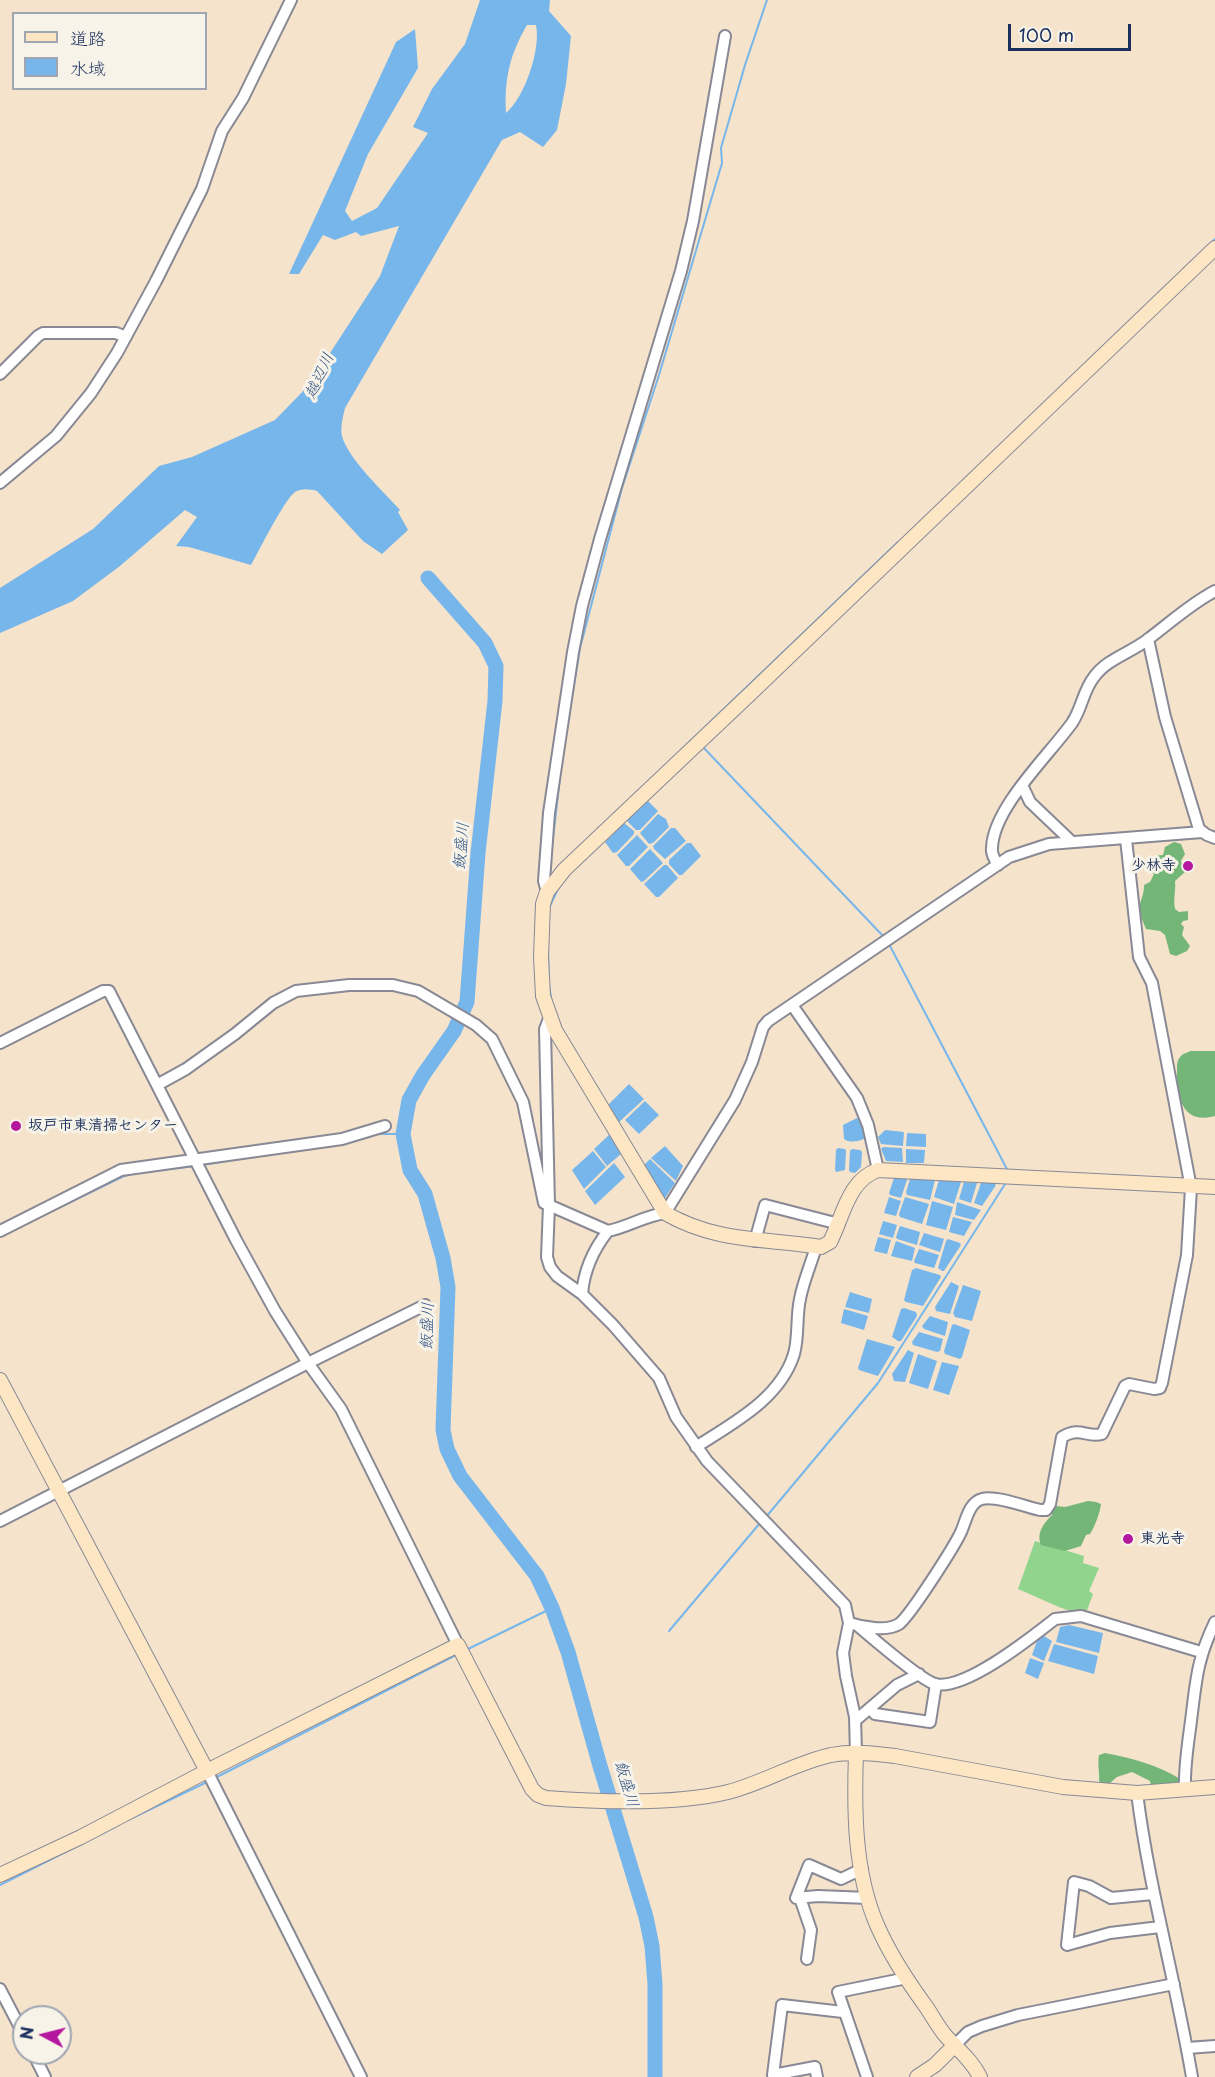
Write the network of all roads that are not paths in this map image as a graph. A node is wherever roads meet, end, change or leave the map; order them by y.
1 (291, 0) edge
2 (725, 36) dead end
3 (1215, 248) edge
4 (126, 337) junction
5 (0, 374) edge
6 (0, 483) edge
7 (1215, 591) edge
8 (1148, 639) junction
9 (1022, 785) junction
10 (1202, 832) junction
11 (1126, 838) junction
12 (1215, 838) edge
13 (1072, 842) junction
14 (998, 865) junction
15 (547, 892) junction
16 (792, 1005) junction
17 (550, 1016) junction
18 (0, 1043) edge
19 (157, 1085) junction
20 (385, 1126) dead end
21 (195, 1161) junction
22 (878, 1170) junction
23 (1215, 1187) edge
24 (1191, 1188) junction
25 (549, 1205) junction
26 (665, 1214) junction
27 (839, 1224) junction
28 (0, 1231) edge
29 (608, 1231) junction
30 (755, 1241) junction
31 (816, 1247) junction
32 (582, 1294) junction
33 (425, 1305) dead end
34 (308, 1363) junction
35 (0, 1380) edge
36 (696, 1447) junction
37 (58, 1491) junction
38 (0, 1521) edge
39 (1215, 1622) edge
40 (853, 1624) junction
41 (459, 1645) junction
42 (1202, 1652) junction
43 (919, 1674) junction
44 (936, 1684) junction
45 (870, 1708) junction
46 (856, 1720) junction
47 (856, 1753) junction
48 (210, 1777) junction
49 (1215, 1787) edge
50 (1185, 1790) junction
51 (1137, 1793) junction
52 (862, 1869) junction
53 (0, 1875) edge
54 (1153, 1894) junction
55 (800, 1898) junction
56 (868, 1898) junction
57 (1160, 1927) junction
58 (807, 1959) dead end
59 (907, 1978) junction
60 (1174, 1984) junction
61 (0, 1989) edge
62 (12, 2012) edge
63 (843, 2012) junction
64 (955, 2046) junction
65 (1215, 2046) edge
66 (1187, 2048) junction
67 (361, 2077) edge
68 (817, 2077) edge
69 (867, 2077) edge
70 (917, 2077) edge
71 (980, 2077) edge
72 (1192, 2077) edge

1 - 4 street
2 - 15 street
3 - 15 street
4 - 5 street
4 - 6 street
7 - 8 street
8 - 9 street
8 - 10 street
9 - 13 street
9 - 14 street
10 - 11 street
10 - 12 street
11 - 13 street
11 - 24 street
13 - 14 street
14 - 16 street
15 - 17 street
16 - 22 street
16 - 26 street
17 - 25 street
17 - 26 street
18 - 19 street
19 - 21 street
19 - 25 street
20 - 21 street
21 - 28 street
21 - 34 street
22 - 24 street
22 - 27 street
23 - 24 street
24 - 40 street
25 - 29 street
25 - 32 street
26 - 29 street
26 - 30 street
27 - 30 street
27 - 31 street
29 - 32 street
30 - 31 street
31 - 36 street
32 - 36 street
33 - 34 street
34 - 37 street
34 - 41 street
35 - 37 street
36 - 40 street
37 - 38 street
37 - 48 street
39 - 42 street
40 - 43 street
40 - 46 street
41 - 47 street
41 - 48 street
42 - 44 street
42 - 50 street
43 - 44 street
43 - 45 street
44 - 45 street
45 - 46 street
46 - 47 street
47 - 51 street
47 - 52 street
48 - 53 street
48 - 67 street
49 - 50 street
50 - 51 street
51 - 54 street
52 - 55 street
52 - 56 street
54 - 57 street
54 - 57 street
55 - 56 street
55 - 58 street
56 - 59 street
57 - 60 street
59 - 63 street
59 - 64 street
60 - 64 street
60 - 66 street
61 - 62 street
63 - 68 street
63 - 69 street
64 - 70 street
64 - 71 street
65 - 66 street
66 - 72 street

